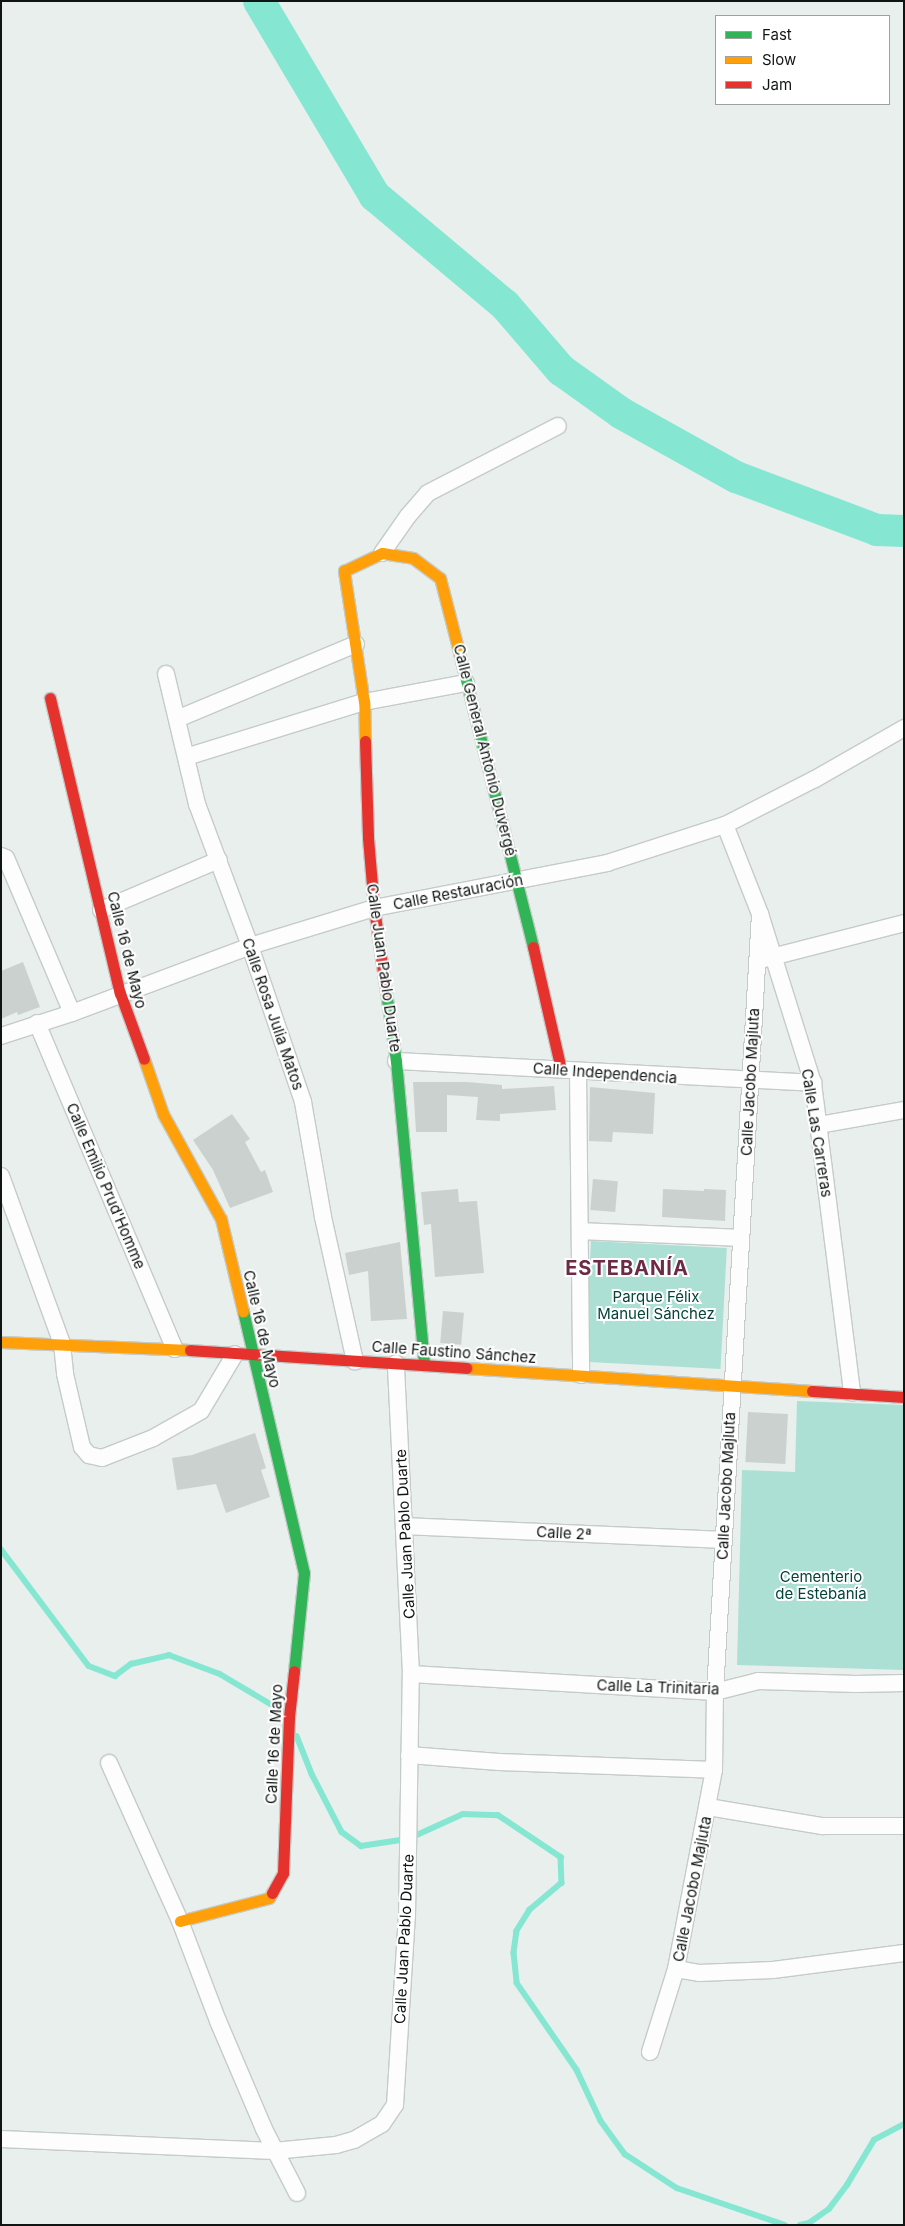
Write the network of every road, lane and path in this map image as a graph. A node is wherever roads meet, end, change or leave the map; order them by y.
1 (558, 426) dead end
2 (382, 554) junction
3 (356, 644) junction
4 (166, 674) dead end
5 (466, 683) junction
6 (50, 698) dead end
7 (364, 702) junction
8 (177, 720) junction
9 (904, 728) edge
10 (186, 758) junction
11 (725, 825) junction
12 (1, 856) edge
13 (219, 860) junction
14 (518, 880) junction
15 (374, 908) junction
16 (101, 910) junction
17 (760, 914) junction
18 (904, 923) edge
19 (250, 946) junction
20 (774, 956) junction
21 (757, 960) junction
22 (120, 994) junction
23 (72, 1013) junction
24 (36, 1024) junction
25 (1, 1036) edge
26 (396, 1061) junction
27 (561, 1069) junction
28 (578, 1072) junction
29 (750, 1082) junction
30 (813, 1084) junction
31 (904, 1110) edge
32 (819, 1125) junction
33 (1, 1176) edge
34 (581, 1232) junction
35 (741, 1238) junction
36 (1, 1342) edge
37 (62, 1344) junction
38 (175, 1349) junction
39 (235, 1354) junction
40 (253, 1355) junction
41 (355, 1361) junction
42 (396, 1363) junction
43 (424, 1365) junction
44 (581, 1375) junction
45 (732, 1385) junction
46 (852, 1393) junction
47 (904, 1397) edge
48 (405, 1526) junction
49 (723, 1540) junction
50 (411, 1674) junction
51 (904, 1683) edge
52 (715, 1692) junction
53 (409, 1755) junction
54 (109, 1764) dead end
55 (714, 1770) junction
56 (708, 1807) junction
57 (904, 1826) edge
58 (180, 1921) junction
59 (904, 1953) edge
60 (676, 1969) junction
61 (650, 2052) dead end
62 (1, 2139) edge
63 (274, 2151) junction
64 (296, 2193) dead end

1 - 2 street
2 - 3 street, Calle Juan Pablo Duarte
2 - 5 street, Calle General Antonio Duvergé
3 - 7 street, Calle Juan Pablo Duarte
3 - 8 street
4 - 8 street, Calle Rosa Julia Matos
5 - 7 street
5 - 14 street, Calle General Antonio Duvergé
6 - 16 street, Calle 16 de Mayo
7 - 10 street
7 - 15 street, Calle Juan Pablo Duarte
8 - 10 street, Calle Rosa Julia Matos
9 - 11 street, Calle Restauración
10 - 13 street, Calle Rosa Julia Matos
11 - 14 street, Calle Restauración
11 - 17 street, Calle Las Carreras
12 - 23 street
13 - 16 street
13 - 19 street, Calle Rosa Julia Matos
14 - 15 street, Calle Restauración
14 - 27 street, Calle General Antonio Duvergé
15 - 19 street, Calle Restauración
15 - 26 street, Calle Juan Pablo Duarte
16 - 22 street, Calle 16 de Mayo
17 - 20 street, Calle Las Carreras
17 - 21 street, Calle Jacobo Majluta
18 - 20 street
19 - 22 street, Calle Restauración
19 - 41 street, Calle Rosa Julia Matos
20 - 21 street
20 - 30 street, Calle Las Carreras
21 - 29 street, Calle Jacobo Majluta
22 - 23 street, Calle Restauración
22 - 40 street, Calle 16 de Mayo
23 - 24 street, Calle Restauración
24 - 25 street, Calle Restauración
24 - 38 street, Calle Emilio Prud'Homme
26 - 27 street, Calle Independencia
26 - 43 street, Calle Juan Pablo Duarte
27 - 28 street, Calle Independencia
28 - 29 street, Calle Independencia
28 - 34 street
29 - 30 street, Calle Independencia
29 - 35 street, Calle Jacobo Majluta
30 - 32 street, Calle Las Carreras
31 - 32 street
32 - 46 street, Calle Las Carreras
33 - 37 street
34 - 35 street
34 - 44 street
35 - 45 street, Calle Jacobo Majluta
36 - 37 street, Calle Faustino Sánchez
37 - 38 street, Calle Faustino Sánchez
37 - 39 street
38 - 39 street, Calle Faustino Sánchez
39 - 40 street, Calle Faustino Sánchez
40 - 41 street, Calle Faustino Sánchez
40 - 58 street, Calle 16 de Mayo
41 - 42 street, Calle Faustino Sánchez
42 - 43 street, Calle Faustino Sánchez
42 - 48 street, Calle Juan Pablo Duarte
43 - 44 street, Calle Faustino Sánchez
44 - 45 street, Calle Faustino Sánchez
45 - 46 street, Calle Faustino Sánchez
45 - 49 street, Calle Jacobo Majluta
46 - 47 street, Calle Faustino Sánchez
48 - 49 street, Calle 2ª
48 - 50 street, Calle Juan Pablo Duarte
49 - 52 street, Calle Jacobo Majluta
50 - 52 street, Calle La Trinitaria
50 - 53 street, Calle Juan Pablo Duarte
51 - 52 street, Calle La Trinitaria
52 - 55 street, Calle Jacobo Majluta
53 - 55 street
53 - 63 street, Calle Juan Pablo Duarte
54 - 58 street
55 - 56 street, Calle Jacobo Majluta
56 - 57 street
56 - 60 street, Calle Jacobo Majluta
58 - 63 street
59 - 60 street
60 - 61 street, Calle Jacobo Majluta
62 - 63 street, Calle Juan Pablo Duarte
63 - 64 street

